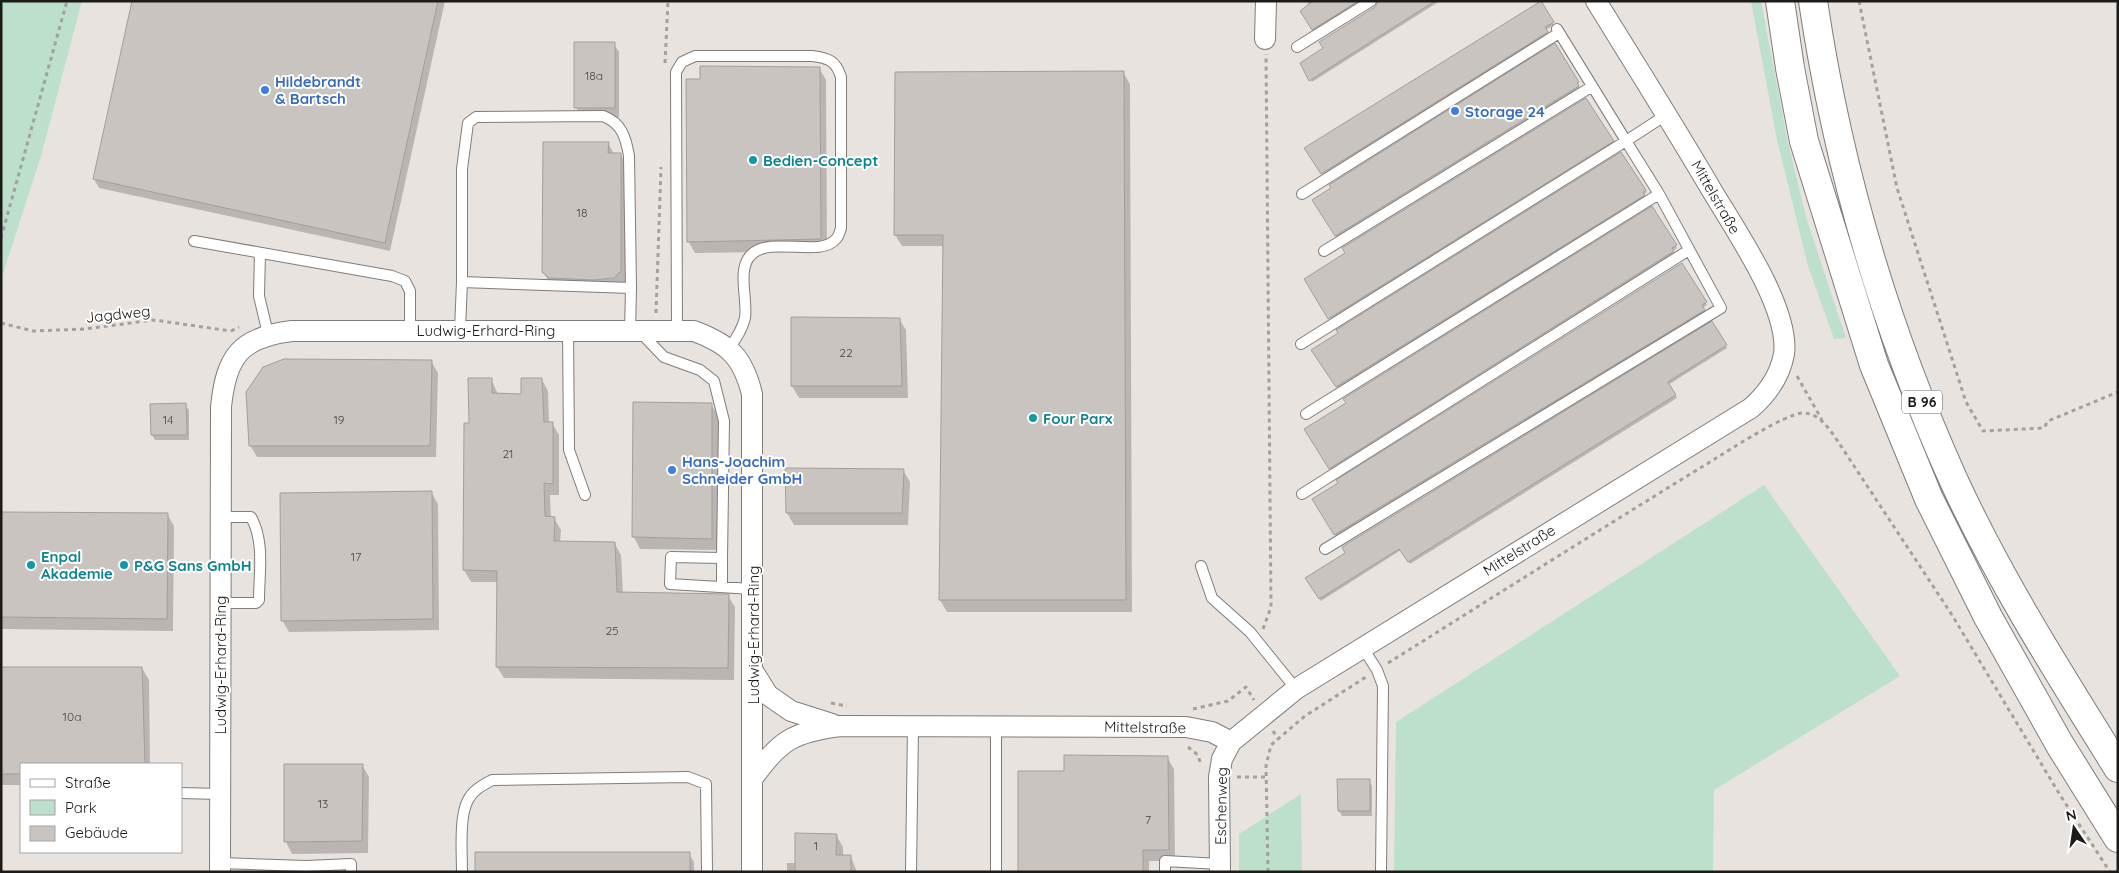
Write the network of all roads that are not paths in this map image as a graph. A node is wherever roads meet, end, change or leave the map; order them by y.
1 (1266, 1) edge
2 (1372, 1) edge
3 (1596, 1) edge
4 (1780, 1) edge
5 (1812, 1) edge
6 (1266, 39) road end
7 (1298, 47) dead end
8 (1591, 87) junction
9 (1666, 115) junction
10 (1626, 141) junction
11 (1302, 194) dead end
12 (1660, 194) junction
13 (194, 241) dead end
14 (1689, 250) junction
15 (1324, 252) dead end
16 (260, 253) junction
17 (462, 282) junction
18 (631, 288) junction
19 (678, 322) junction
20 (633, 325) junction
21 (266, 326) junction
22 (410, 330) junction
23 (460, 330) junction
24 (568, 330) junction
25 (1301, 344) dead end
26 (729, 348) junction
27 (1306, 414) dead end
28 (1302, 494) dead end
29 (585, 496) dead end
30 (221, 518) junction
31 (1325, 549) dead end
32 (722, 558) junction
33 (1201, 566) dead end
34 (722, 587) junction
35 (753, 589) junction
36 (220, 603) junction
37 (1363, 648) junction
38 (753, 671) junction
39 (1296, 689) junction
40 (841, 726) junction
41 (913, 726) junction
42 (996, 727) junction
43 (1230, 742) junction
44 (2118, 768) edge
45 (752, 779) junction
46 (182, 793) edge
47 (220, 794) junction
48 (2118, 838) edge
49 (220, 868) edge
50 (1220, 868) edge
51 (306, 869) edge
52 (351, 872) edge
53 (462, 872) edge
54 (707, 872) edge
55 (752, 872) edge
56 (911, 872) edge
57 (996, 872) edge
58 (1165, 872) edge
59 (1381, 872) edge

1 - 6 street
2 - 7 lane
3 - 9 street, Mittelstraße
4 - 48 highway, B 96
5 - 44 highway, B 96
8 - 10 lane
8 - 11 lane
8 - 15 lane
9 - 10 lane
9 - 37 street, Mittelstraße
10 - 12 lane
10 - 25 lane
12 - 14 lane
12 - 27 lane
13 - 16 lane
14 - 28 lane
14 - 31 lane
16 - 21 lane
16 - 22 lane
17 - 18 lane
17 - 18 lane
17 - 23 lane
18 - 20 lane
19 - 20 street, Ludwig-Erhard-Ring
19 - 26 street, Ludwig-Erhard-Ring
19 - 26 lane
20 - 24 street, Ludwig-Erhard-Ring
20 - 32 lane
21 - 22 street, Ludwig-Erhard-Ring
21 - 30 street, Ludwig-Erhard-Ring
22 - 23 street, Ludwig-Erhard-Ring
23 - 24 street, Ludwig-Erhard-Ring
24 - 29 lane
26 - 35 street, Ludwig-Erhard-Ring
30 - 36 street, Ludwig-Erhard-Ring
30 - 36 lane
32 - 34 lane
32 - 34 lane
33 - 39 lane
34 - 35 lane
35 - 38 street, Ludwig-Erhard-Ring
36 - 47 street, Ludwig-Erhard-Ring
37 - 39 street, Mittelstraße
37 - 59 lane
38 - 40 street, Mittelstraße
38 - 45 street, Ludwig-Erhard-Ring
39 - 43 street, Mittelstraße
40 - 41 street, Mittelstraße
40 - 45 street, Mittelstraße
41 - 42 street, Mittelstraße
41 - 56 lane
42 - 43 street, Mittelstraße
42 - 57 lane
43 - 50 street, Eschenweg
45 - 55 street, Ludwig-Erhard-Ring
46 - 47 lane
47 - 49 street, Ludwig-Erhard-Ring
49 - 51 lane
50 - 58 lane
51 - 52 lane
53 - 54 lane

